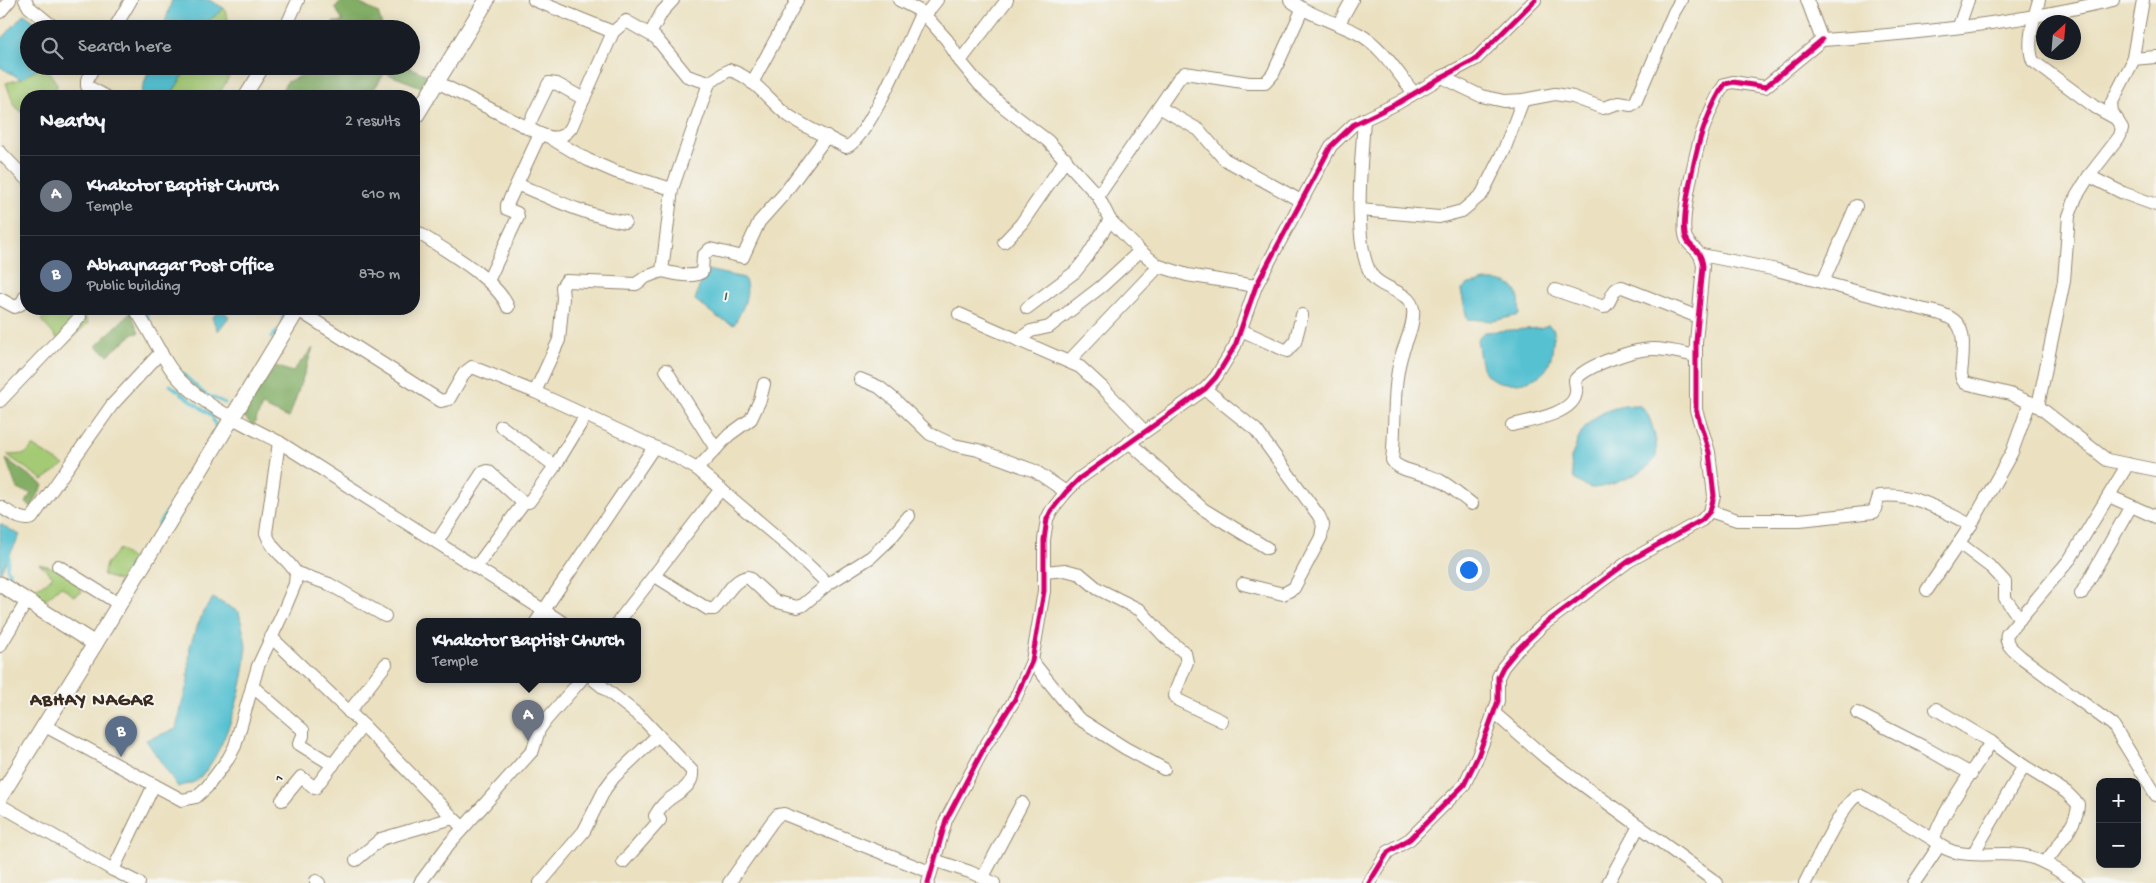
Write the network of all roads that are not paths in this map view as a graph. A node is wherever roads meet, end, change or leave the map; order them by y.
1 (10, 0) edge
2 (25, 0) edge
3 (131, 0) edge
4 (298, 0) edge
5 (487, 0) edge
6 (534, 0) edge
7 (673, 0) edge
8 (797, 0) edge
9 (899, 0) edge
10 (937, 0) edge
11 (1007, 0) edge
12 (1290, 0) edge
13 (1352, 0) edge
14 (1534, 0) edge
15 (1681, 0) edge
16 (1807, 0) edge
17 (1968, 0) edge
18 (2039, 0) edge
19 (2110, 0) edge
20 (2143, 0) edge
21 (1302, 10) junction
22 (0, 12) edge
23 (923, 14) junction
24 (2034, 16) junction
25 (45, 20) edge
26 (119, 20) edge
27 (289, 20) edge
28 (1338, 25) junction
29 (1959, 26) junction
30 (613, 32) junction
31 (650, 34) junction
32 (1822, 40) junction
33 (2156, 58) edge
34 (2132, 59) junction
35 (960, 61) junction
36 (90, 75) edge
37 (258, 75) edge
38 (1442, 77) junction
39 (437, 82) junction
40 (709, 83) junction
41 (752, 83) junction
42 (94, 90) edge
43 (249, 90) edge
44 (1414, 93) junction
45 (584, 99) junction
46 (1522, 100) junction
47 (1159, 107) junction
48 (420, 109) edge
49 (1364, 119) junction
50 (2118, 119) junction
51 (527, 128) junction
52 (827, 136) junction
53 (546, 137) junction
54 (0, 152) edge
55 (1066, 160) junction
56 (20, 174) edge
57 (2089, 176) junction
58 (517, 184) junction
59 (672, 190) junction
60 (1098, 196) junction
61 (1301, 201) junction
62 (2156, 205) edge
63 (1856, 206) dead end
64 (1360, 210) junction
65 (1110, 220) junction
66 (625, 222) dead end
67 (420, 234) edge
68 (1004, 242) dead end
69 (1140, 251) junction
70 (1702, 255) junction
71 (1159, 266) junction
72 (662, 271) junction
73 (488, 281) junction
74 (1823, 282) junction
75 (1256, 286) junction
76 (1555, 290) dead end
77 (0, 299) edge
78 (20, 304) edge
79 (508, 307) dead end
80 (1028, 308) dead end
81 (959, 314) dead end
82 (139, 315) edge
83 (294, 315) edge
84 (307, 315) edge
85 (1302, 315) dead end
86 (80, 317) dead end
87 (1698, 317) junction
88 (1241, 330) junction
89 (1018, 340) junction
90 (161, 352) junction
91 (1696, 356) junction
92 (1069, 361) junction
93 (666, 370) dead end
94 (860, 379) dead end
95 (764, 384) dead end
96 (1205, 389) junction
97 (534, 392) junction
98 (0, 401) edge
99 (2034, 404) junction
100 (586, 416) junction
101 (232, 417) junction
102 (1512, 425) dead end
103 (501, 426) dead end
104 (1144, 431) junction
105 (279, 442) junction
106 (1129, 442) junction
107 (654, 447) junction
108 (716, 449) junction
109 (2128, 464) junction
110 (555, 466) junction
111 (697, 469) junction
112 (2156, 470) edge
113 (721, 489) junction
114 (1066, 492) junction
115 (2109, 496) junction
116 (524, 502) junction
117 (1472, 504) dead end
118 (2131, 506) junction
119 (0, 507) edge
120 (1710, 511) junction
121 (909, 516) dead end
122 (2156, 517) edge
123 (1971, 525) junction
124 (437, 542) junction
125 (1959, 543) junction
126 (1267, 548) dead end
127 (58, 566) dead end
128 (476, 567) junction
129 (1045, 572) junction
130 (296, 573) junction
131 (655, 576) junction
132 (0, 584) edge
133 (828, 584) junction
134 (1243, 584) dead end
135 (1927, 590) dead end
136 (2081, 594) dead end
137 (27, 601) junction
138 (119, 604) junction
139 (543, 610) junction
140 (385, 616) dead end
141 (538, 618) edge
142 (556, 618) edge
143 (621, 618) edge
144 (2020, 619) junction
145 (271, 637) junction
146 (95, 644) junction
147 (0, 646) edge
148 (1032, 661) junction
149 (386, 664) dead end
150 (578, 683) edge
151 (598, 683) edge
152 (252, 686) junction
153 (1936, 709) dead end
154 (349, 712) junction
155 (1493, 712) junction
156 (1857, 713) dead end
157 (1222, 721) dead end
158 (363, 725) junction
159 (44, 726) junction
160 (658, 735) junction
161 (1991, 742) junction
162 (333, 765) junction
163 (2024, 766) junction
164 (1164, 768) dead end
165 (1971, 774) junction
166 (154, 785) junction
167 (2156, 795) edge
168 (0, 797) edge
169 (282, 800) dead end
170 (1022, 803) dead end
171 (0, 805) edge
172 (453, 818) junction
173 (1639, 826) junction
174 (463, 828) junction
175 (1936, 843) junction
176 (1973, 854) junction
177 (356, 860) dead end
178 (623, 862) dead end
179 (2045, 863) junction
180 (113, 870) junction
181 (931, 872) edge
182 (988, 880) edge
183 (138, 883) edge
184 (420, 883) edge
185 (540, 883) edge
186 (729, 883) edge
187 (1369, 883) edge
188 (1608, 883) edge
189 (1717, 883) edge
190 (1805, 883) edge
191 (1914, 883) edge
192 (2077, 883) edge

1 - 22 street
2 - 25 street
3 - 26 street
4 - 27 street
5 - 39 street
6 - 30 street
7 - 31 street
8 - 41 street
9 - 23 street
10 - 23 street
11 - 35 street
12 - 21 street
13 - 28 street
14 - 38 street
15 - 46 street
16 - 32 street
17 - 29 street
18 - 24 street
19 - 24 street
20 - 34 street
21 - 28 street
21 - 47 street
23 - 35 street
23 - 52 street
24 - 29 street
24 - 50 street
28 - 44 street
29 - 32 street
30 - 31 street
30 - 45 street
31 - 40 street
32 - 70 street
33 - 34 street
34 - 50 street
35 - 55 street
36 - 42 street
37 - 43 street
38 - 44 street
38 - 46 street
39 - 48 street
39 - 51 street
40 - 41 street
40 - 59 street
41 - 52 street
44 - 49 street
45 - 51 street
45 - 53 street
46 - 64 street
47 - 60 street
47 - 61 street
49 - 61 street
49 - 64 street
50 - 57 street
51 - 53 street
52 - 72 street
53 - 58 street
53 - 59 street
54 - 56 street
55 - 60 street
55 - 68 street
57 - 62 street
57 - 99 street
58 - 66 street
58 - 73 street
59 - 72 street
60 - 65 street
61 - 75 street
63 - 74 street
64 - 117 street
65 - 69 street
65 - 80 street
67 - 73 street
69 - 71 street
69 - 89 street
70 - 74 street
70 - 87 street
71 - 75 street
71 - 92 street
72 - 97 street
73 - 79 street
74 - 99 street
75 - 88 street
76 - 87 street
77 - 78 street
81 - 89 street
82 - 90 street
83 - 101 street
84 - 97 street
85 - 88 street
86 - 98 street
87 - 91 street
88 - 96 street
89 - 92 street
90 - 101 street
90 - 119 street
91 - 102 street
91 - 120 street
92 - 104 street
93 - 108 street
94 - 114 street
95 - 108 street
96 - 104 street
96 - 134 street
97 - 100 street
99 - 109 street
99 - 123 street
100 - 107 street
100 - 110 street
101 - 105 street
101 - 138 street
103 - 110 street
104 - 106 street
105 - 124 street
105 - 130 street
106 - 114 street
106 - 126 street
107 - 111 street
107 - 139 street
108 - 111 street
109 - 112 street
109 - 115 street
110 - 116 street
111 - 113 street
113 - 131 street
113 - 133 street
114 - 129 street
115 - 118 street
115 - 144 street
116 - 124 street
116 - 128 street
118 - 122 street
118 - 136 street
120 - 123 street
120 - 155 street
121 - 133 street
123 - 125 street
124 - 128 street
125 - 135 street
125 - 144 street
127 - 138 street
128 - 139 street
129 - 148 street
129 - 157 street
130 - 140 street
130 - 145 street
131 - 133 street
131 - 143 street
132 - 137 street
137 - 146 street
137 - 147 street
138 - 146 street
139 - 141 street
139 - 142 street
144 - 167 street
145 - 152 street
145 - 154 street
146 - 159 street
148 - 164 street
148 - 181 street
149 - 154 street
150 - 174 street
151 - 160 street
152 - 162 street
152 - 166 street
153 - 161 street
154 - 158 street
155 - 173 street
155 - 187 street
156 - 165 street
158 - 162 street
158 - 172 street
159 - 166 street
159 - 168 street
160 - 178 street
160 - 185 street
161 - 163 street
161 - 165 street
162 - 169 street, 1
163 - 176 street
163 - 179 street
165 - 175 street
166 - 180 street
170 - 182 street
171 - 180 street
172 - 174 street
172 - 177 street
173 - 188 street
173 - 189 street
174 - 184 street
175 - 176 street
175 - 190 street
175 - 191 street
176 - 179 street
179 - 192 street
180 - 183 street
181 - 182 street
181 - 186 street

